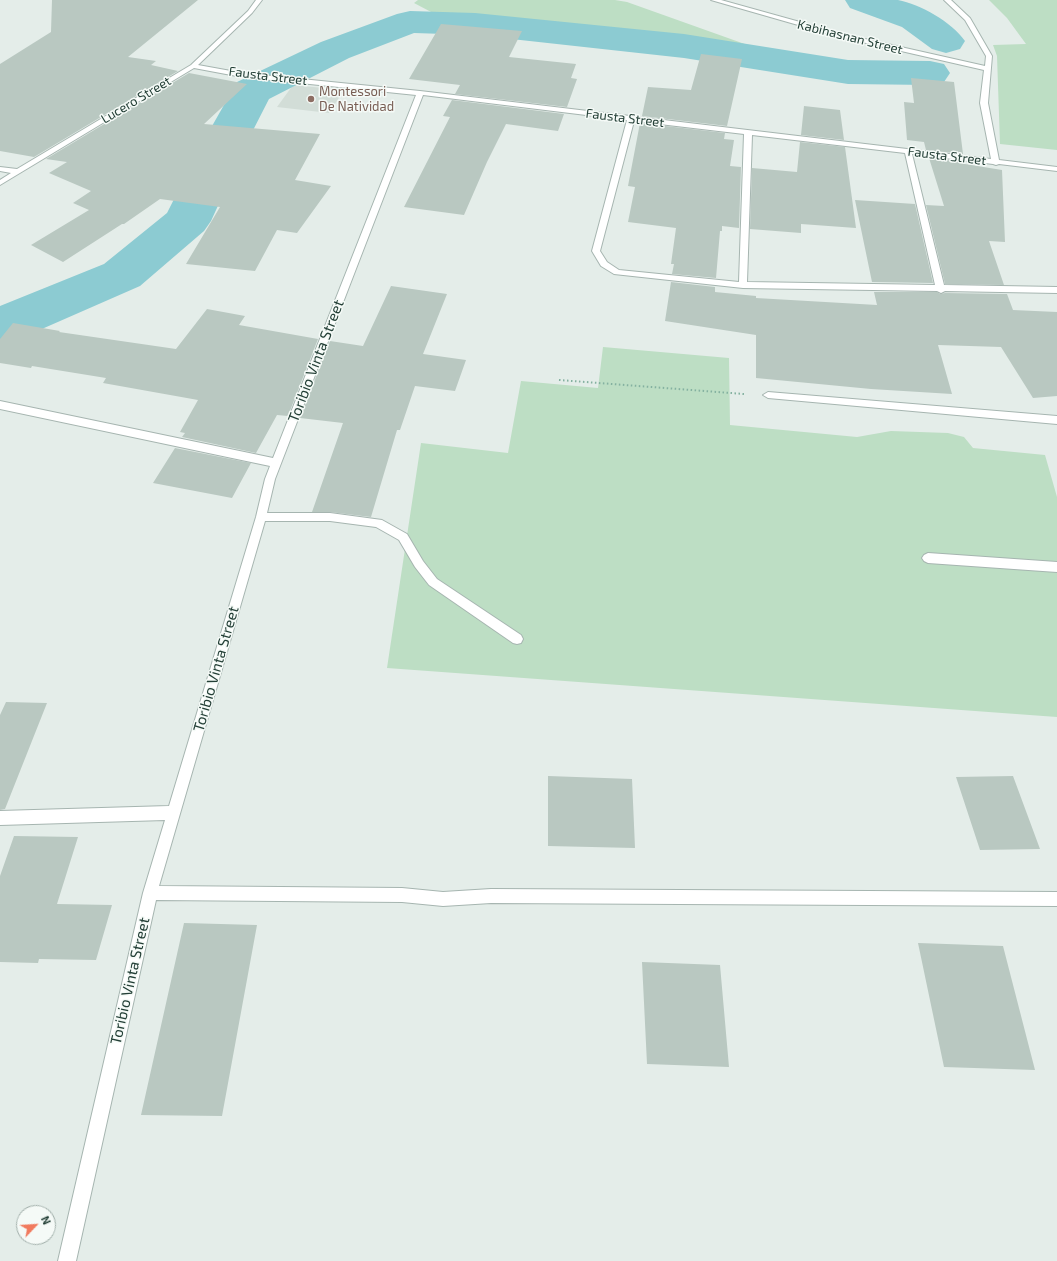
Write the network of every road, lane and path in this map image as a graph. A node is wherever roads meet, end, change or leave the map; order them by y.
1 (259, 0) edge
2 (714, 0) edge
3 (947, 0) edge
4 (193, 66) junction
5 (988, 69) junction
6 (420, 93) junction
7 (631, 119) junction
8 (748, 133) junction
9 (908, 152) junction
10 (996, 162) junction
11 (0, 169) edge
12 (1057, 169) edge
13 (18, 172) junction
14 (0, 183) edge
15 (743, 285) junction
16 (941, 290) junction
17 (1057, 290) edge
18 (560, 380) dead end
19 (768, 396) joint
20 (0, 404) edge
21 (1057, 420) edge
22 (276, 463) junction
23 (261, 517) junction
24 (928, 558) dead end
25 (1057, 567) edge
26 (517, 639) dead end
27 (174, 813) junction
28 (0, 818) edge
29 (150, 893) junction
30 (1057, 899) edge
31 (67, 1261) edge

1 - 4 street, Lucero Street
2 - 5 street, Kabihasnan Street
3 - 5 street
4 - 6 street, Fausta Street
4 - 13 street, Lucero Street
5 - 10 street
6 - 7 street, Fausta Street
6 - 22 street, Toribio Vinta Street
7 - 8 street, Fausta Street
7 - 15 street
8 - 9 street, Fausta Street
8 - 15 street
9 - 10 street, Fausta Street
9 - 16 street
10 - 12 street, Fausta Street
11 - 13 street
13 - 14 street, Lucero Street
15 - 16 street
16 - 17 street
18 - 19 path
19 - 21 street
20 - 22 street
22 - 23 street, Toribio Vinta Street
23 - 26 street
23 - 27 street, Toribio Vinta Street
24 - 25 street
27 - 28 street
27 - 29 street, Toribio Vinta Street
29 - 30 street
29 - 31 street, Toribio Vinta Street

